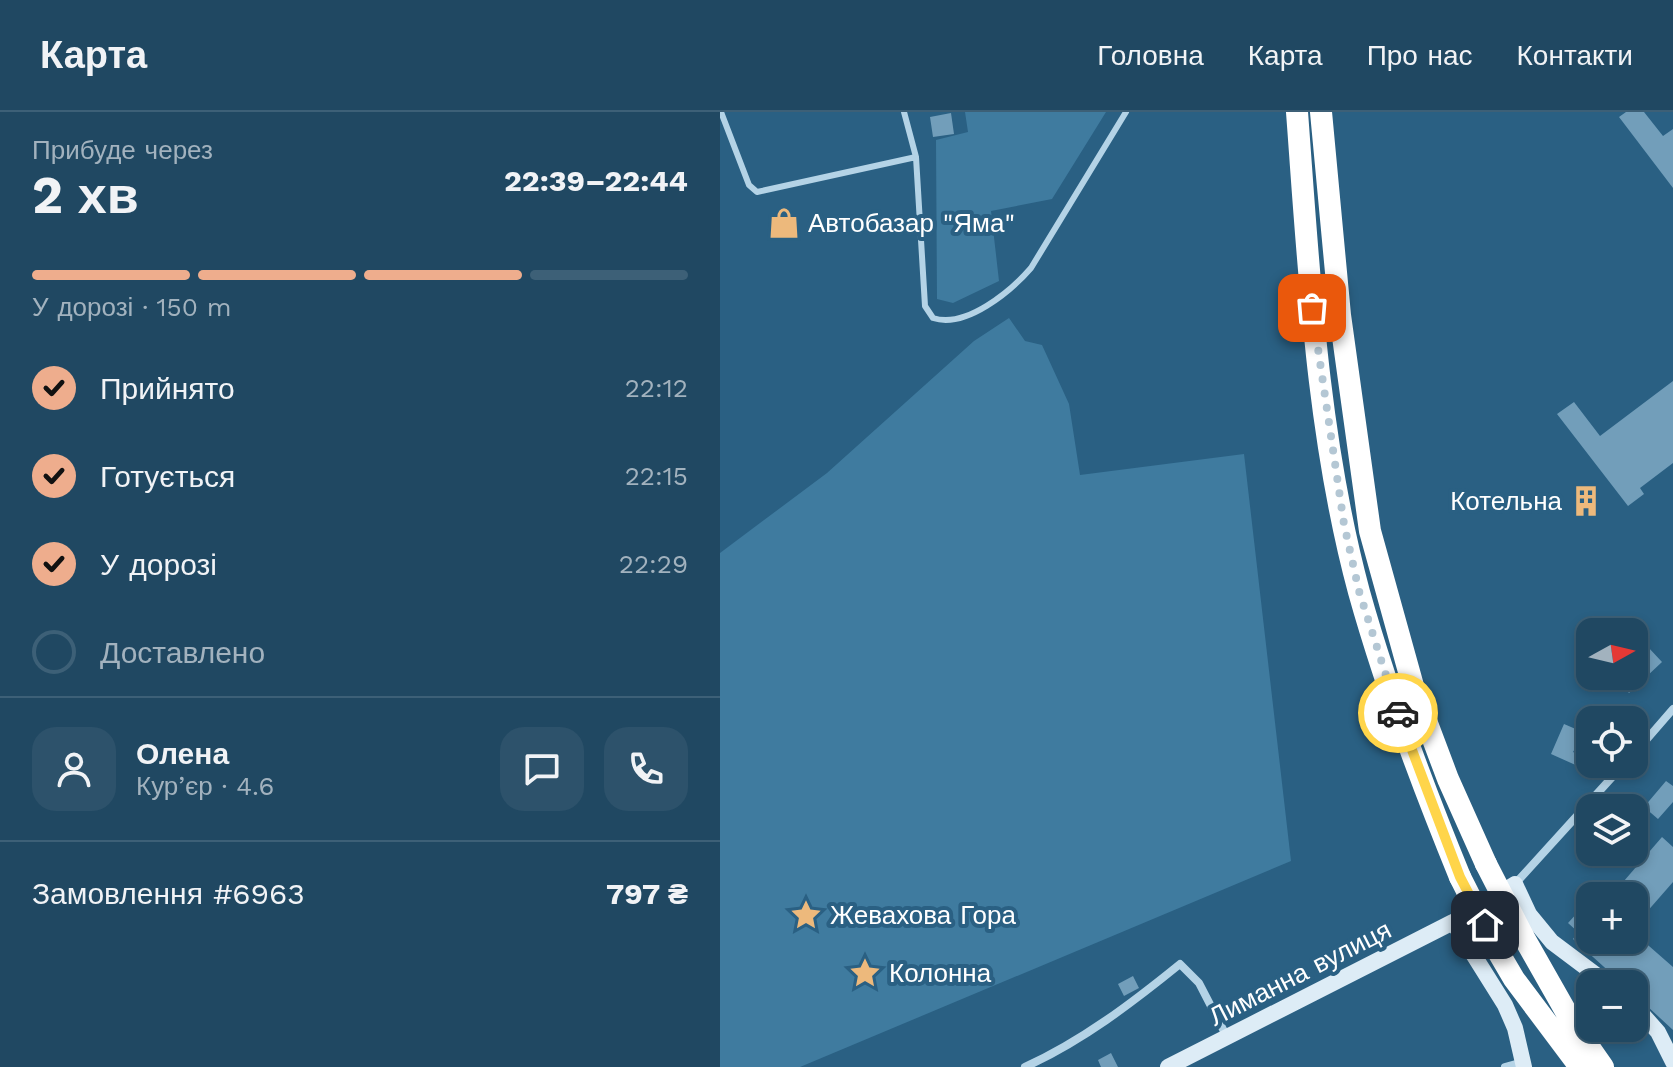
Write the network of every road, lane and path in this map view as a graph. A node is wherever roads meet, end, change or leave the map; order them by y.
1 (721, 112) edge
2 (904, 112) edge
3 (1126, 112) edge
4 (1297, 112) edge
5 (1321, 112) edge
6 (916, 157) junction
7 (1673, 709) edge
8 (1648, 738) edge
9 (1611, 778) edge
10 (1515, 884) junction
11 (1453, 922) junction
12 (1589, 970) edge
13 (1648, 1021) edge
14 (1553, 1033) junction
15 (1227, 1037) junction
16 (1673, 1062) edge
17 (1524, 1064) edge
18 (1025, 1067) edge
19 (1168, 1067) edge
20 (1505, 1067) edge
21 (1572, 1067) edge
22 (1580, 1067) edge
23 (1603, 1067) edge

1 - 6 lane
2 - 6 lane
3 - 6 lane
4 - 14 highway, bridge
5 - 23 highway, bridge
7 - 8 street
9 - 10 street, Лиманна вулиця
10 - 11 main road, Лиманна вулиця
10 - 12 main road
11 - 15 main road, Лиманна вулиця
11 - 17 main road
13 - 16 main road
14 - 21 highway
14 - 22 highway
15 - 18 street
15 - 19 main road, Лиманна вулиця
17 - 20 street

